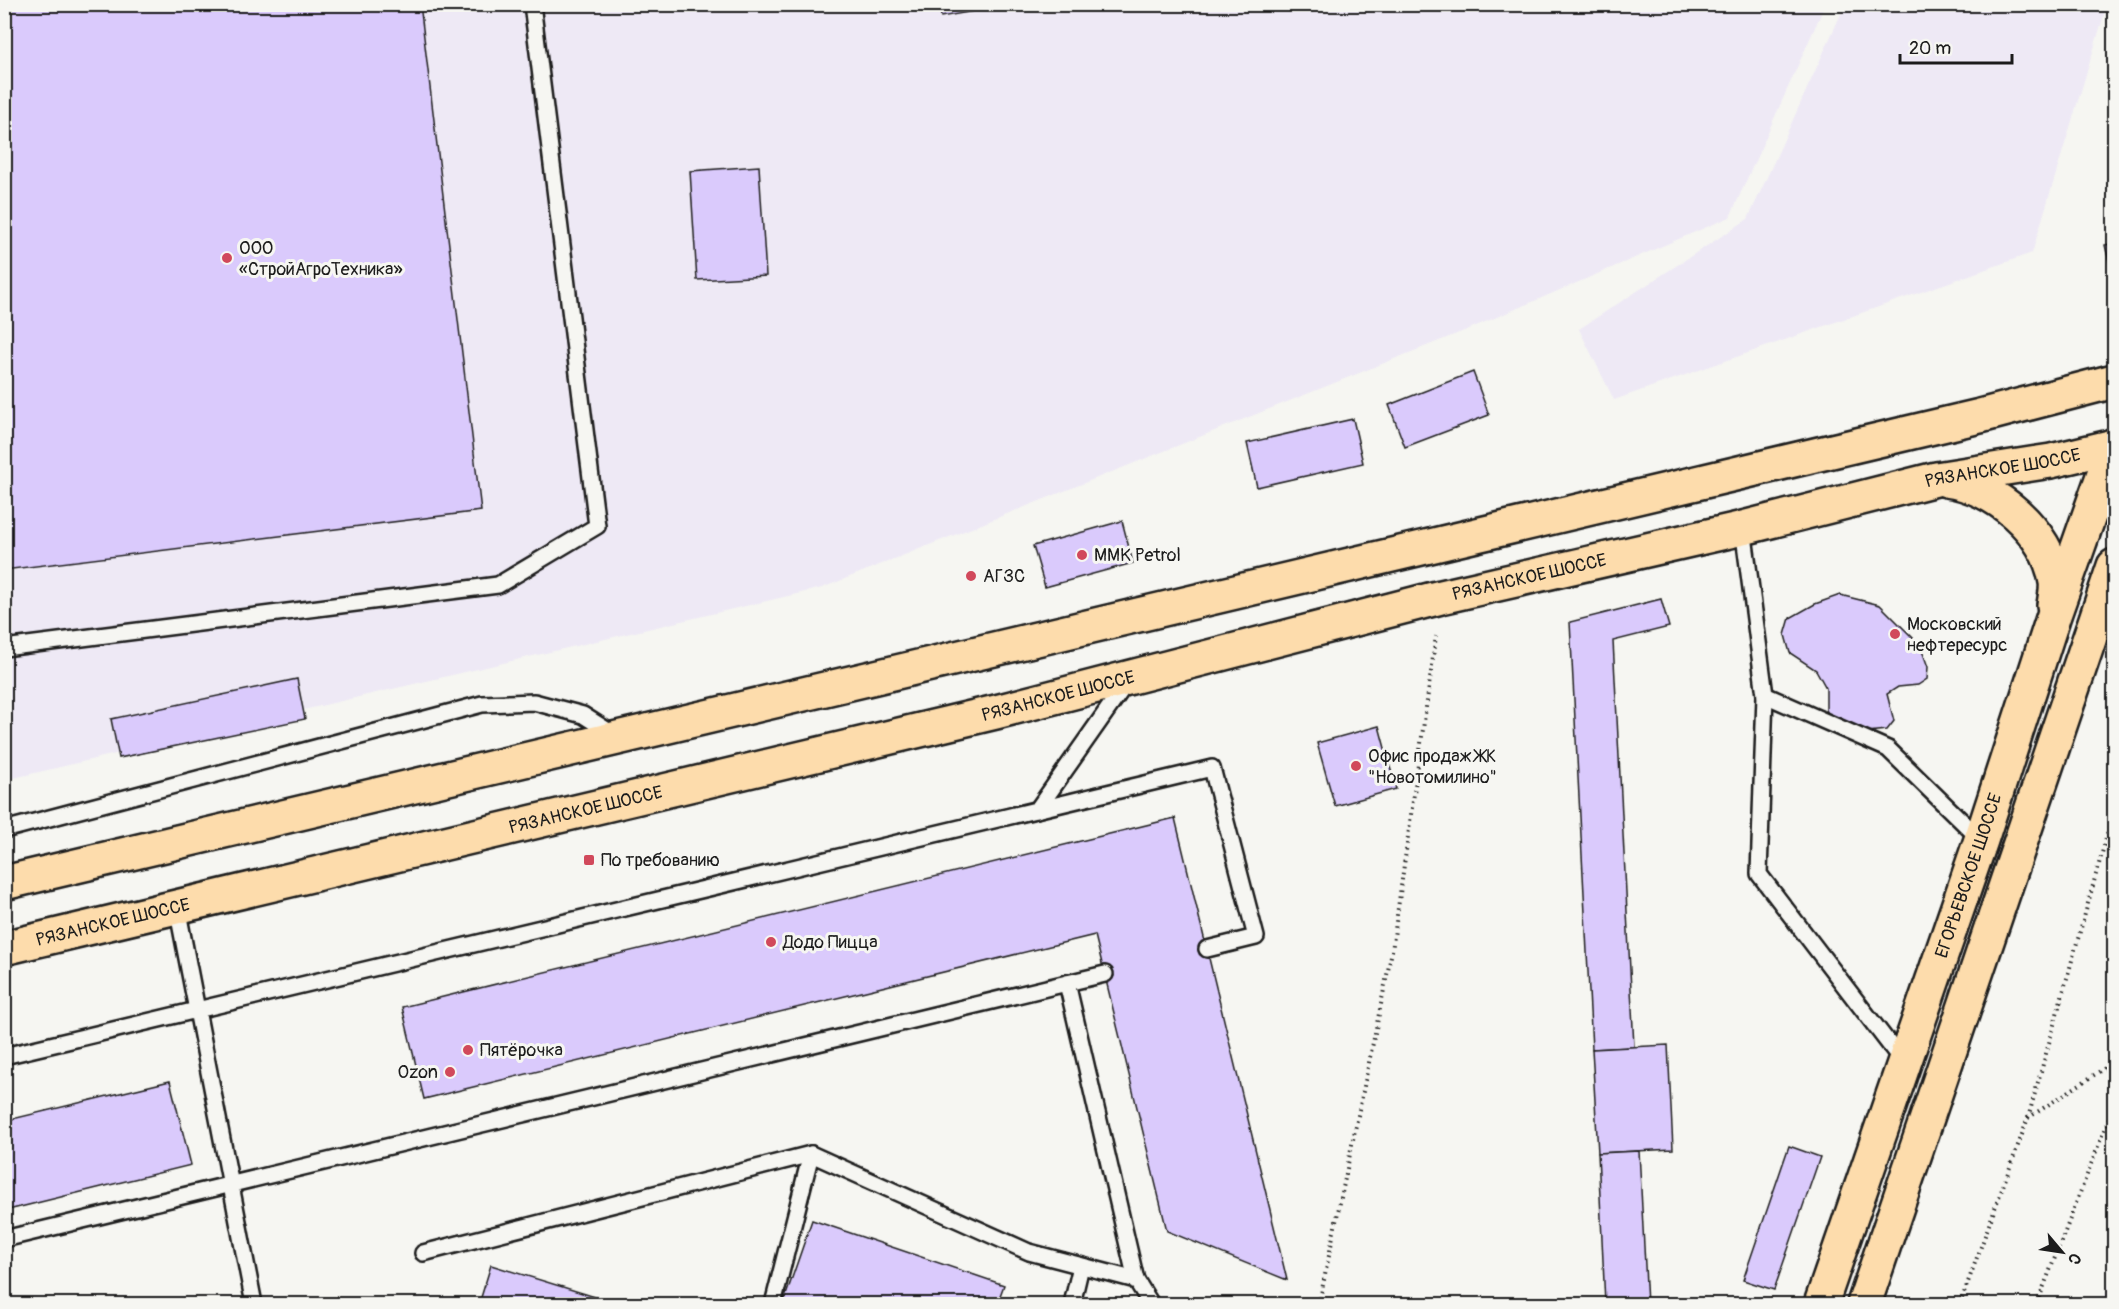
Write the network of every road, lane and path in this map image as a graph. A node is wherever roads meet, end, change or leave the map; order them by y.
1 (532, 4) edge
2 (2115, 381) edge
3 (2114, 446) edge
4 (1936, 479) junction
5 (1743, 528) junction
6 (2115, 566) edge
7 (1441, 597) junction
8 (2054, 615) junction
9 (4, 648) edge
10 (1131, 677) junction
11 (1765, 695) junction
12 (619, 738) junction
13 (1037, 810) junction
14 (2115, 810) edge
15 (4, 831) edge
16 (1981, 840) junction
17 (4, 883) edge
18 (177, 907) junction
19 (4, 948) edge
20 (1207, 949) dead end
21 (1105, 974) dead end
22 (1067, 983) junction
23 (197, 1010) junction
24 (4, 1056) edge
25 (2115, 1062) edge
26 (1905, 1064) junction
27 (2115, 1105) edge
28 (2028, 1118) junction
29 (811, 1154) junction
30 (231, 1186) junction
31 (4, 1239) edge
32 (423, 1253) dead end
33 (1081, 1266) junction
34 (1136, 1280) junction
35 (254, 1305) edge
36 (773, 1305) edge
37 (1072, 1305) edge
38 (1151, 1305) edge
39 (1319, 1305) edge
40 (1821, 1305) edge
41 (1864, 1305) edge
42 (1960, 1305) edge
43 (2037, 1305) edge

1 - 9 lane
2 - 12 main road
3 - 4 main road, РЯЗАНСКОЕ ШОССЕ
3 - 8 main road, ЕГОРЬЕВСКОЕ ШОССЕ
4 - 5 main road, РЯЗАНСКОЕ ШОССЕ
4 - 8 main road
5 - 7 main road, РЯЗАНСКОЕ ШОССЕ
5 - 11 lane
6 - 41 main road
7 - 10 main road, РЯЗАНСКОЕ ШОССЕ
7 - 39 path
8 - 16 main road, ЕГОРЬЕВСКОЕ ШОССЕ
10 - 13 lane
10 - 18 main road, РЯЗАНСКОЕ ШОССЕ
11 - 16 lane
11 - 26 lane
12 - 15 lane
12 - 17 main road
13 - 20 lane
13 - 23 lane
14 - 28 path
16 - 26 main road, ЕГОРЬЕВСКОЕ ШОССЕ
18 - 19 main road, РЯЗАНСКОЕ ШОССЕ
18 - 23 lane
21 - 22 lane
22 - 30 lane
22 - 34 lane
23 - 24 lane
23 - 30 lane
25 - 28 path
26 - 40 main road, ЕГОРЬЕВСКОЕ ШОССЕ
27 - 43 path
28 - 42 path
29 - 32 lane
29 - 33 lane
29 - 36 lane
30 - 31 lane
30 - 35 lane
33 - 34 lane
33 - 37 lane
34 - 38 lane

